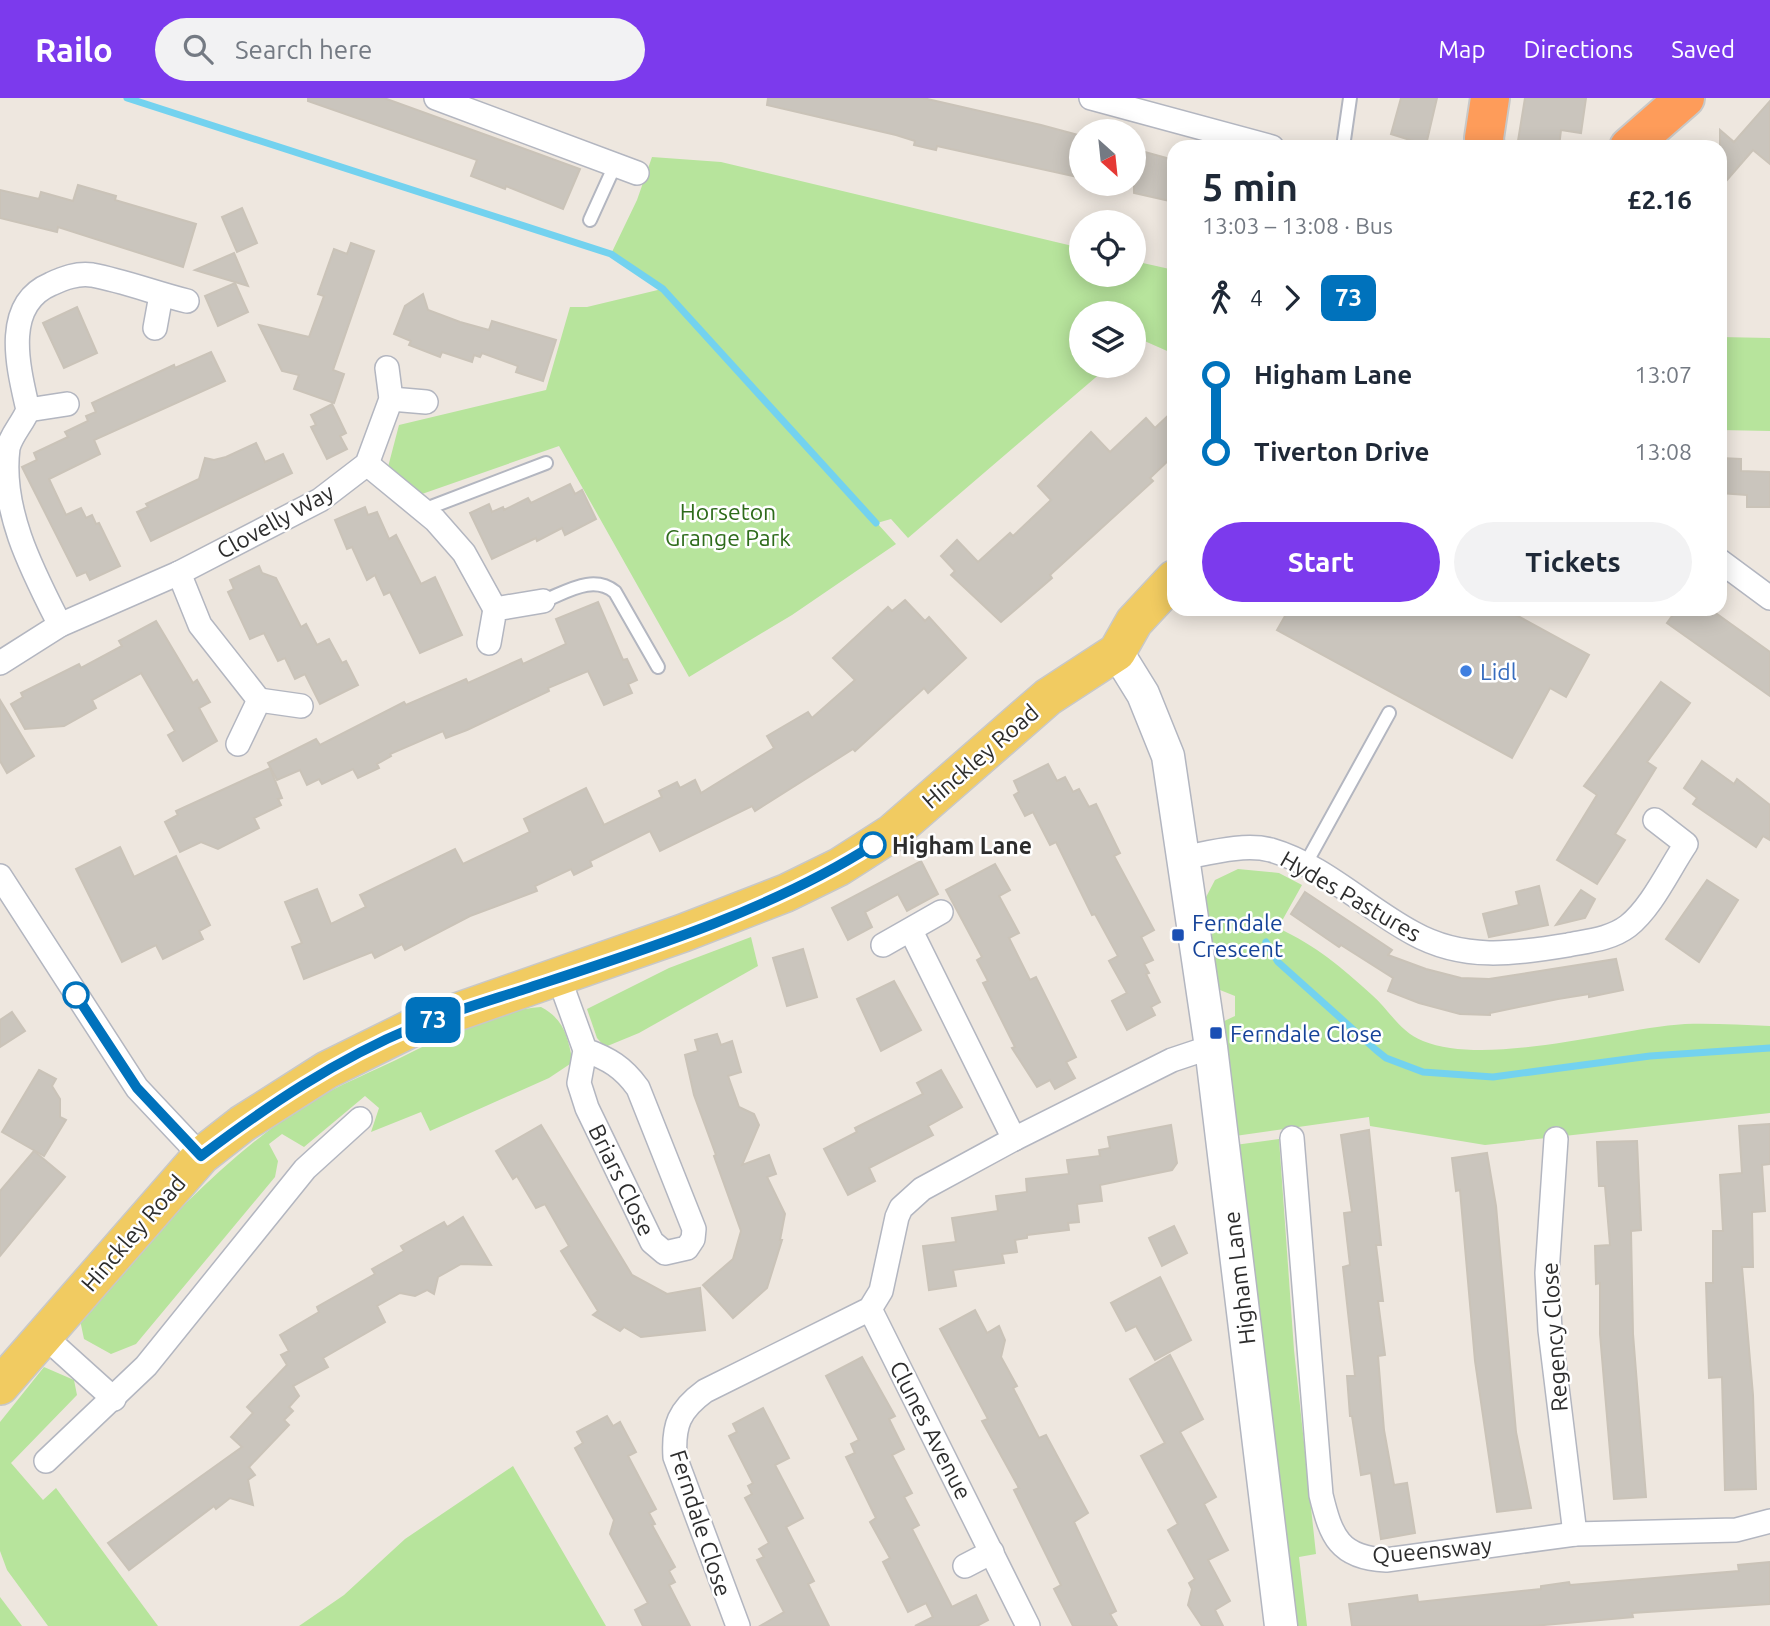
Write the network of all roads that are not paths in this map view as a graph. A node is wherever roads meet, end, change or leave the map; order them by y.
1 (436, 98) edge
2 (1091, 98) edge
3 (1350, 98) edge
4 (1490, 98) edge
5 (1685, 98) edge
6 (1246, 140) edge
7 (1344, 140) edge
8 (1484, 140) edge
9 (1637, 140) edge
10 (615, 164) junction
11 (637, 173) dead end
12 (590, 220) dead end
13 (162, 295) junction
14 (187, 300) dead end
15 (155, 328) dead end
16 (387, 368) dead end
17 (391, 400) junction
18 (426, 402) dead end
19 (67, 404) dead end
20 (28, 410) junction
21 (546, 463) dead end
22 (367, 464) junction
23 (423, 510) junction
24 (1727, 566) edge
25 (179, 573) junction
26 (1167, 587) edge
27 (1770, 598) edge
28 (543, 601) joint
29 (495, 609) junction
30 (60, 625) junction
31 (489, 643) dead end
32 (1117, 652) junction
33 (0, 663) edge
34 (658, 667) dead end
35 (259, 700) junction
36 (301, 706) dead end
37 (1389, 713) dead end
38 (238, 744) dead end
39 (1655, 820) dead end
40 (1182, 858) junction
41 (1305, 865) junction
42 (0, 876) edge
43 (941, 912) dead end
44 (911, 931) junction
45 (883, 945) dead end
46 (559, 978) junction
47 (1211, 1047) junction
48 (585, 1051) junction
49 (359, 1119) dead end
50 (1292, 1138) dead end
51 (1014, 1139) junction
52 (1556, 1139) dead end
53 (201, 1156) junction
54 (870, 1309) junction
55 (43, 1335) junction
56 (0, 1386) edge
57 (114, 1399) junction
58 (46, 1461) dead end
59 (1770, 1521) edge
60 (1575, 1534) junction
61 (992, 1552) junction
62 (965, 1566) dead end
63 (738, 1626) edge
64 (1028, 1626) edge
65 (1281, 1626) edge

1 - 10 street
2 - 6 street
3 - 7 lane
4 - 8 highway
5 - 9 highway
10 - 11 street
10 - 12 lane
13 - 14 street
13 - 15 street
13 - 20 street
16 - 17 street
17 - 18 street
17 - 22 street
19 - 20 street
20 - 30 street
21 - 23 lane
22 - 23 street
22 - 25 street, Clovelly Way
23 - 29 street
24 - 27 street
25 - 30 street, Clovelly Way
25 - 35 street
26 - 32 main road, Hinckley Road
28 - 29 street
28 - 34 lane
29 - 31 street
30 - 33 street, Clovelly Way
32 - 40 street, Higham Lane
32 - 46 main road, Hinckley Road
35 - 36 street
35 - 38 street
37 - 41 lane
39 - 41 street, Hydes Pastures
40 - 41 street, Hydes Pastures
40 - 47 street, Higham Lane
42 - 53 street
43 - 44 street
44 - 45 street
44 - 51 street
46 - 48 street, Briars Close
46 - 53 main road, Hinckley Road
47 - 51 street
47 - 65 street, Higham Lane
48 - 48 street, Briars Close
49 - 57 street
50 - 60 street, Queensway
51 - 54 street
52 - 60 street, Regency Close
53 - 55 main road, Hinckley Road
54 - 61 street, Clunes Avenue
54 - 63 street, Ferndale Close
55 - 56 main road, Hinckley Road
55 - 57 street
57 - 58 street
59 - 60 street, Queensway
61 - 62 street
61 - 64 street, Clunes Avenue

